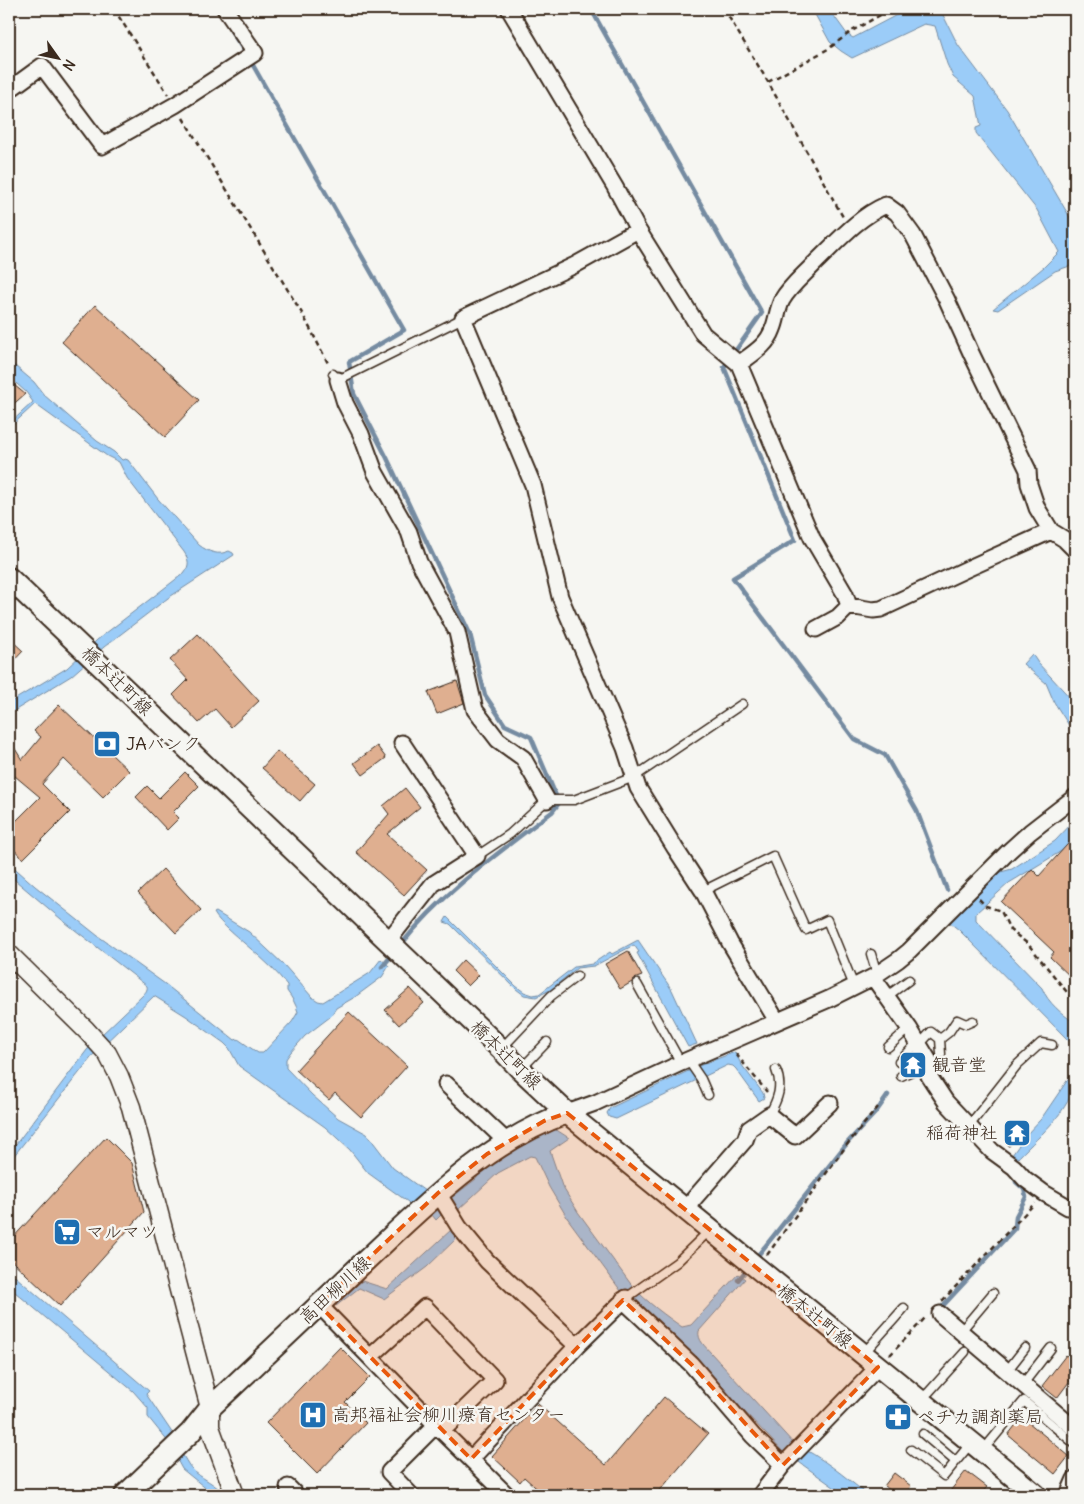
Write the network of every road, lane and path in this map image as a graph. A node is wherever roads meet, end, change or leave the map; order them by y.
1 (114, 9) edge
2 (225, 9) edge
3 (509, 9) edge
4 (724, 9) edge
5 (891, 9) edge
6 (768, 82) junction
7 (9, 90) edge
8 (175, 105) junction
9 (850, 229) junction
10 (638, 230) junction
11 (463, 318) junction
12 (739, 364) junction
13 (336, 377) junction
14 (1051, 531) junction
15 (1075, 550) edge
16 (9, 578) edge
17 (850, 606) junction
18 (816, 629) dead end
19 (742, 704) dead end
20 (402, 743) dead end
21 (634, 777) junction
22 (1075, 797) edge
23 (546, 800) junction
24 (477, 856) junction
25 (703, 891) junction
26 (986, 906) dead end
27 (388, 941) junction
28 (9, 954) edge
29 (871, 954) dead end
30 (875, 975) junction
31 (577, 976) dead end
32 (909, 980) dead end
33 (638, 984) dead end
34 (854, 986) junction
35 (886, 996) junction
36 (1075, 1002) edge
37 (777, 1021) junction
38 (973, 1021) dead end
39 (909, 1028) junction
40 (940, 1039) junction
41 (547, 1042) dead end
42 (730, 1042) junction
43 (919, 1044) junction
44 (1052, 1045) dead end
45 (888, 1047) dead end
46 (501, 1049) junction
47 (898, 1062) dead end
48 (687, 1063) junction
49 (931, 1068) junction
50 (520, 1070) junction
51 (776, 1070) dead end
52 (901, 1076) dead end
53 (446, 1084) dead end
54 (708, 1095) dead end
55 (830, 1103) dead end
56 (878, 1106) dead end
57 (771, 1111) junction
58 (567, 1112) junction
59 (968, 1126) junction
60 (507, 1142) junction
61 (1044, 1193) junction
62 (441, 1198) junction
63 (1075, 1207) edge
64 (685, 1210) junction
65 (710, 1230) junction
66 (751, 1264) junction
67 (993, 1293) dead end
68 (625, 1299) junction
69 (319, 1304) junction
70 (904, 1308) dead end
71 (936, 1311) junction
72 (961, 1331) junction
73 (577, 1346) junction
74 (1025, 1348) dead end
75 (1051, 1348) dead end
76 (965, 1352) dead end
77 (370, 1357) junction
78 (876, 1360) junction
79 (1007, 1371) junction
80 (1023, 1384) junction
81 (919, 1400) junction
82 (210, 1408) junction
83 (439, 1428) junction
84 (1075, 1429) edge
85 (923, 1434) dead end
86 (980, 1442) junction
87 (1075, 1444) edge
88 (911, 1450) dead end
89 (471, 1459) junction
90 (955, 1461) junction
91 (786, 1462) junction
92 (1075, 1479) edge
93 (125, 1495) edge
94 (235, 1495) edge
95 (412, 1495) edge
96 (507, 1495) edge
97 (760, 1495) edge
98 (1036, 1495) edge
99 (1068, 1495) edge

1 - 8 path
2 - 8 street
3 - 10 street
4 - 6 path
5 - 6 path
6 - 9 path
7 - 8 street
8 - 13 path
9 - 12 street
9 - 14 street
10 - 11 street
10 - 12 street
11 - 13 lane
11 - 21 street
12 - 17 street
13 - 23 street
14 - 15 street
14 - 17 street
16 - 27 main road, 橋本辻町線
17 - 18 street
19 - 21 lane
20 - 24 street
21 - 23 lane
21 - 25 street
22 - 30 street
23 - 24 lane
24 - 27 street
25 - 34 lane
25 - 37 street
26 - 36 path
27 - 46 main road, 橋本辻町線
28 - 82 street
29 - 30 lane
30 - 34 street
30 - 35 street
31 - 46 lane
32 - 35 lane
33 - 48 lane
34 - 37 street
35 - 39 street
37 - 42 street
38 - 40 lane
39 - 43 street
39 - 45 lane
40 - 43 lane
40 - 49 lane
41 - 50 lane
42 - 48 street
42 - 57 path
43 - 47 lane
43 - 49 street
44 - 59 lane
46 - 50 main road, 橋本辻町線
48 - 54 lane
48 - 58 street
49 - 52 lane
49 - 59 street
50 - 58 main road, 橋本辻町線
51 - 57 lane
53 - 60 street
55 - 57 street
56 - 66 path
57 - 64 street
58 - 60 main road, 高田柳川線
58 - 64 main road, 橋本辻町線
59 - 61 street
60 - 62 main road, 高田柳川線
61 - 63 street
61 - 71 path
62 - 69 main road, 高田柳川線
62 - 73 street
64 - 65 main road, 橋本辻町線
65 - 66 main road, 橋本辻町線
65 - 68 lane
66 - 78 main road, 橋本辻町線
67 - 72 lane
68 - 73 street
68 - 91 street
69 - 77 street
69 - 82 main road, 高田柳川線
70 - 78 lane
71 - 72 street
71 - 78 path
72 - 79 street
73 - 89 street
74 - 79 lane
75 - 80 lane
76 - 81 lane
77 - 83 street
77 - 83 street
78 - 81 main road, 橋本辻町線
78 - 91 street
79 - 80 street
80 - 84 street
81 - 86 main road, 橋本辻町線
82 - 93 main road, 高田柳川線
82 - 94 street
83 - 89 street
83 - 95 street
85 - 90 lane
86 - 87 lane
86 - 90 lane
86 - 98 main road, 橋本辻町線
88 - 90 lane
89 - 96 street
91 - 97 street
92 - 99 street

